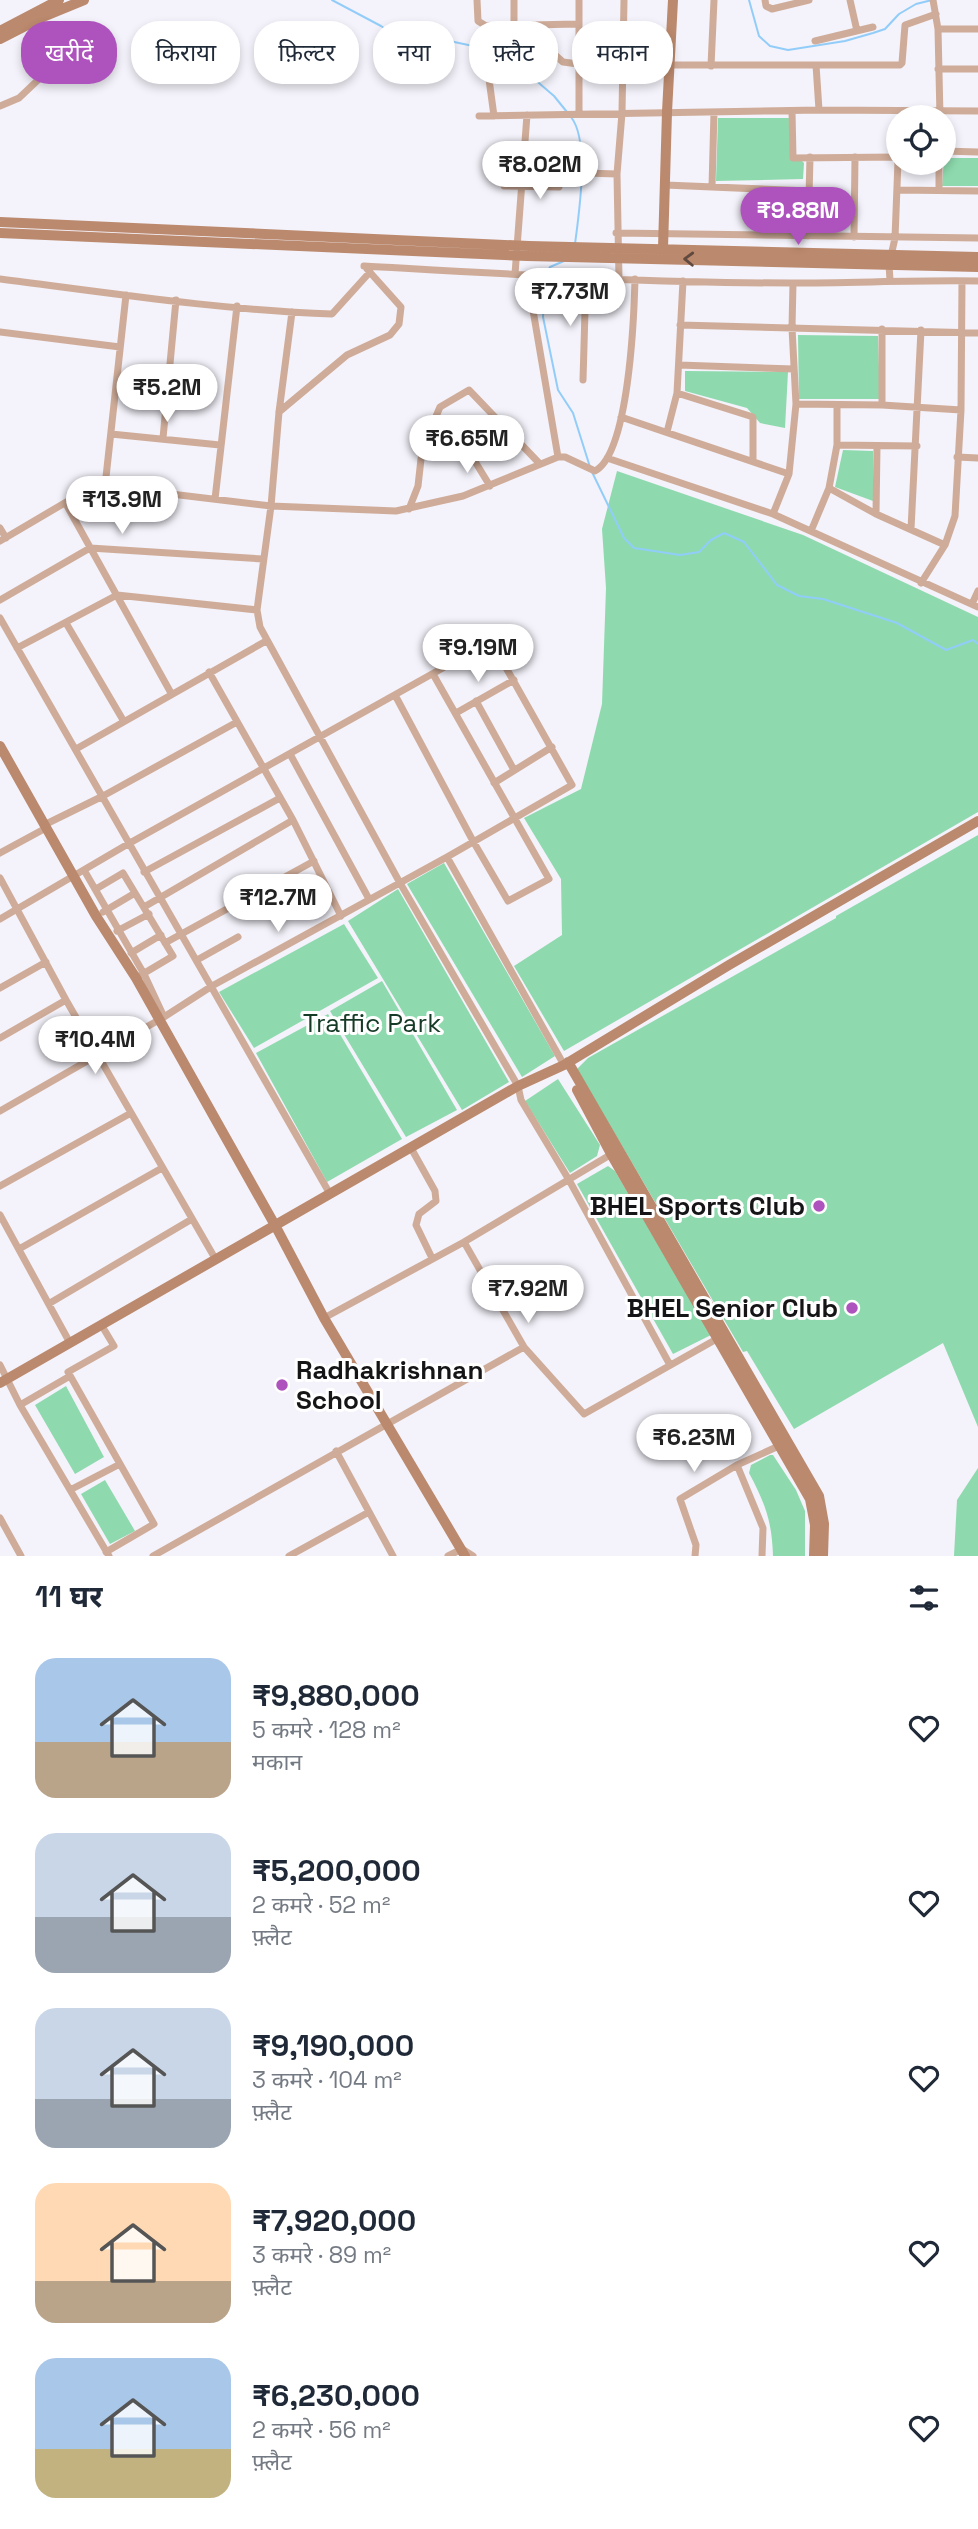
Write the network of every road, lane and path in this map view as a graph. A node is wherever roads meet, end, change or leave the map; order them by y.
1 (59, 0) edge
2 (84, 0) edge
3 (477, 0) edge
4 (514, 0) edge
5 (579, 0) edge
6 (624, 0) edge
7 (673, 0) edge
8 (714, 0) edge
9 (765, 0) edge
10 (809, 0) edge
11 (850, 0) edge
12 (935, 7) edge
13 (480, 21) edge
14 (514, 21) edge
15 (577, 21) edge
16 (672, 21) edge
17 (873, 27) dead end
18 (938, 29) junction
19 (978, 29) edge
20 (0, 31) edge
21 (857, 31) junction
22 (0, 39) edge
23 (815, 41) dead end
24 (673, 65) edge
25 (816, 65) junction
26 (711, 66) junction
27 (938, 69) junction
28 (978, 69) edge
29 (34, 84) edge
30 (490, 84) edge
31 (578, 84) edge
32 (669, 84) edge
33 (940, 105) edge
34 (0, 106) edge
35 (819, 110) junction
36 (792, 111) junction
37 (978, 111) edge
38 (667, 112) junction
39 (715, 112) junction
40 (578, 113) junction
41 (622, 113) junction
42 (886, 113) edge
43 (956, 113) edge
44 (527, 115) junction
45 (479, 116) dead end
46 (494, 116) junction
47 (525, 151) junction
48 (956, 151) edge
49 (978, 152) edge
50 (810, 157) junction
51 (855, 158) junction
52 (886, 159) edge
53 (585, 173) dead end
54 (617, 174) junction
55 (897, 175) edge
56 (939, 175) edge
57 (665, 185) junction
58 (522, 187) junction
59 (712, 187) junction
60 (897, 190) junction
61 (939, 190) junction
62 (809, 191) junction
63 (978, 191) edge
64 (0, 222) edge
65 (0, 233) edge
66 (135, 233) junction
67 (616, 233) junction
68 (664, 234) junction
69 (808, 236) junction
70 (855, 237) junction
71 (895, 238) junction
72 (978, 238) edge
73 (663, 248) junction
74 (516, 250) junction
75 (618, 253) junction
76 (978, 257) edge
77 (890, 260) junction
78 (978, 267) edge
79 (370, 272) junction
80 (515, 274) junction
81 (527, 275) junction
82 (586, 277) junction
83 (0, 279) edge
84 (619, 279) junction
85 (635, 279) junction
86 (890, 280) junction
87 (683, 281) junction
88 (962, 281) junction
89 (978, 281) edge
90 (793, 283) junction
91 (126, 295) junction
92 (176, 300) junction
93 (237, 306) junction
94 (292, 312) junction
95 (680, 325) junction
96 (792, 328) junction
97 (882, 329) junction
98 (921, 330) junction
99 (0, 332) edge
100 (961, 332) junction
101 (978, 332) edge
102 (120, 347) junction
103 (679, 365) junction
104 (794, 369) junction
105 (583, 380) dead end
106 (677, 393) junction
107 (796, 404) junction
108 (837, 405) junction
109 (882, 405) junction
110 (918, 407) junction
111 (961, 410) junction
112 (279, 412) junction
113 (621, 417) junction
114 (667, 432) junction
115 (111, 434) junction
116 (163, 438) junction
117 (220, 445) junction
118 (837, 445) junction
119 (877, 446) junction
120 (917, 446) junction
121 (468, 450) dead end
122 (561, 457) junction
123 (957, 457) junction
124 (607, 458) junction
125 (978, 458) edge
126 (753, 460) junction
127 (540, 464) junction
128 (789, 474) junction
129 (106, 486) junction
130 (490, 486) junction
131 (830, 488) junction
132 (215, 499) junction
133 (66, 504) junction
134 (271, 506) junction
135 (409, 509) junction
136 (773, 514) junction
137 (876, 514) junction
138 (0, 528) edge
139 (911, 529) junction
140 (811, 531) junction
141 (3, 539) edge
142 (945, 545) junction
143 (90, 548) junction
144 (263, 559) junction
145 (921, 583) junction
146 (978, 591) edge
147 (117, 595) junction
148 (0, 600) edge
149 (975, 606) edge
150 (257, 610) junction
151 (0, 618) edge
152 (66, 622) junction
153 (266, 641) junction
154 (17, 648) junction
155 (209, 672) junction
156 (433, 674) junction
157 (514, 680) junction
158 (172, 693) junction
159 (396, 695) junction
160 (476, 701) junction
161 (456, 713) junction
162 (123, 720) junction
163 (237, 722) junction
164 (320, 738) junction
165 (0, 746) edge
166 (552, 747) junction
167 (76, 749) junction
168 (290, 754) junction
169 (264, 769) junction
170 (513, 770) junction
171 (494, 783) junction
172 (103, 796) junction
173 (280, 798) junction
174 (513, 817) junction
175 (293, 820) junction
176 (978, 821) edge
177 (45, 826) junction
178 (473, 841) junction
179 (128, 844) junction
180 (0, 853) edge
181 (447, 857) junction
182 (314, 861) junction
183 (84, 870) junction
184 (144, 872) junction
185 (73, 876) junction
186 (0, 878) edge
187 (400, 883) junction
188 (96, 888) junction
189 (135, 892) junction
190 (160, 898) junction
191 (369, 899) junction
192 (16, 909) junction
193 (146, 911) junction
194 (101, 913) junction
195 (341, 916) junction
196 (0, 919) edge
197 (117, 931) junction
198 (182, 934) junction
199 (161, 935) junction
200 (238, 937) dead end
201 (165, 943) junction
202 (131, 953) junction
203 (197, 960) junction
204 (46, 962) junction
205 (140, 976) junction
206 (212, 986) junction
207 (0, 988) edge
208 (66, 1000) junction
209 (161, 1018) junction
210 (0, 1038) edge
211 (98, 1054) junction
212 (566, 1063) junction
213 (518, 1086) junction
214 (0, 1111) edge
215 (131, 1113) junction
216 (411, 1148) junction
217 (615, 1152) junction
218 (162, 1168) junction
219 (569, 1180) junction
220 (0, 1186) edge
221 (330, 1194) junction
222 (0, 1215) edge
223 (192, 1219) junction
224 (276, 1227) junction
225 (464, 1242) junction
226 (19, 1249) junction
227 (432, 1258) junction
228 (216, 1260) junction
229 (50, 1303) junction
230 (324, 1318) junction
231 (102, 1326) junction
232 (721, 1336) junction
233 (70, 1343) junction
234 (524, 1347) junction
235 (670, 1365) junction
236 (0, 1366) edge
237 (70, 1376) junction
238 (4, 1381) edge
239 (20, 1405) junction
240 (386, 1424) junction
241 (783, 1443) junction
242 (336, 1451) junction
243 (120, 1464) junction
244 (737, 1465) junction
245 (70, 1490) junction
246 (369, 1512) junction
247 (0, 1518) edge
248 (163, 1553) edge
249 (464, 1553) edge
250 (108, 1554) edge
251 (21, 1556) edge
252 (153, 1556) edge
253 (289, 1556) edge
254 (393, 1556) edge
255 (448, 1556) edge
256 (473, 1556) edge
257 (695, 1556) edge
258 (762, 1556) edge
259 (814, 1556) edge
260 (823, 1556) edge

1 - 20 main road
2 - 22 main road
3 - 13 street
4 - 14 street
5 - 15 street
6 - 41 street
7 - 16 main road
8 - 26 street
9 - 10 street
11 - 21 street
12 - 18 street
12 - 25 street
17 - 21 street
18 - 19 street
18 - 27 street
21 - 23 street
24 - 26 street
25 - 26 street
25 - 35 street
27 - 28 street
27 - 33 street
29 - 34 street
30 - 46 street
31 - 40 street
32 - 38 main road
35 - 36 street
35 - 42 street
36 - 39 street
36 - 50 street
37 - 43 street
38 - 39 street
38 - 41 street
38 - 57 main road
39 - 59 street
40 - 41 street
40 - 44 street
41 - 54 street
44 - 46 street
44 - 47 street
45 - 46 street
47 - 58 street
47 - 58 street
47 - 58 street
48 - 49 street
50 - 51 street
50 - 62 street
51 - 52 street
51 - 70 street
53 - 54 street
54 - 67 street
55 - 60 street
56 - 61 street
57 - 59 street
57 - 68 main road
58 - 74 street
59 - 62 street
60 - 61 street
60 - 71 street
61 - 63 street
62 - 69 street
64 - 66 main road
65 - 66 main road
66 - 74 main road
67 - 68 street
67 - 75 street
68 - 69 street
68 - 73 main road
69 - 70 street
70 - 71 street
71 - 72 street
71 - 77 street
73 - 75 main road
73 - 77 main road
74 - 75 main road
74 - 80 street
77 -> 75 main road
75 - 84 street
76 - 77 main road
77 - 78 main road
77 - 86 street
79 - 80 street
79 - 94 street
79 - 112 street
80 - 81 street
81 - 82 street
81 - 122 street
82 - 84 street
82 - 105 street
83 - 91 street
84 - 85 street
85 - 87 street
85 - 113 street
86 - 88 street
86 - 90 street
87 - 90 street
87 - 95 street
88 - 89 street
88 - 100 street
90 - 96 street
91 - 92 street
91 - 102 street
92 - 93 street
92 - 116 street
93 - 94 street
93 - 117 street
94 - 112 street
95 - 96 street
95 - 103 street
96 - 97 street
96 - 104 street
97 - 98 street
97 - 109 street
98 - 100 street
98 - 110 street
99 - 102 street
100 - 101 street
100 - 111 street
102 - 115 street
103 - 104 street
103 - 106 street
104 - 107 street
106 - 114 street
106 - 126 street
107 - 108 street
107 - 128 street
108 - 109 street
108 - 118 street
109 - 110 street
110 - 111 street
110 - 120 street
111 - 123 street
112 - 134 street
113 - 114 street
113 - 124 street
114 - 126 street
115 - 116 street
115 - 129 street
116 - 117 street
117 - 132 street
118 - 119 street
118 - 131 street
119 - 120 street
119 - 137 street
120 - 139 street
121 - 130 street
122 - 124 street
122 - 127 street
123 - 125 street
123 - 142 street
124 - 136 street
126 - 128 street
127 - 130 street
127 - 135 street
128 - 136 street
129 - 132 street
129 - 133 street
130 - 135 street
131 - 137 street
131 - 140 street
132 - 134 street
133 - 141 street
133 - 143 street
134 - 135 street
134 - 144 street
136 - 140 street
137 - 139 street
138 - 141 street
139 - 142 street
140 - 145 street
142 - 145 street
143 - 144 street
143 - 147 street
143 - 148 street
144 - 150 street
145 - 149 street
146 - 149 street
147 - 150 street
147 - 152 street
147 - 158 street
150 - 153 street
151 - 154 street
152 - 154 street
152 - 162 street
153 - 155 street
153 - 164 street
154 - 167 street
155 - 158 street
155 - 163 street
156 - 157 street
156 - 159 street
156 - 161 street
157 - 160 street
157 - 166 street
158 - 162 street
159 - 164 street
159 - 178 street
160 - 161 street
160 - 170 street
161 - 171 street
162 - 167 street
163 - 169 street
163 - 172 street
164 - 168 street
164 - 187 street
165 - 177 main road
166 - 170 street
166 - 174 street
167 - 172 street
168 - 169 street
168 - 191 street
169 - 173 street
169 - 179 street
170 - 171 street
171 - 174 street
172 - 177 street
172 - 179 street
173 - 175 street
173 - 184 street
174 - 178 street
174 - 178 street
175 - 182 street
175 - 190 street
176 - 212 main road
177 - 180 street
177 - 185 main road
178 - 181 street
179 - 183 street
179 - 184 street
181 - 187 street
181 - 212 street
182 - 195 street
182 - 198 street
183 - 185 street
183 - 188 street
184 - 190 street
185 - 192 street
185 - 194 main road
186 - 192 street
187 - 191 street
187 - 213 street
188 - 189 street
188 - 194 street
189 - 193 street
189 - 194 street
190 - 193 street
190 - 198 street
191 - 195 street
192 - 196 street
192 - 204 street
193 - 197 street
193 - 199 street
194 - 197 street
194 - 205 main road
195 - 206 street
197 - 202 street
198 - 201 street
198 - 203 street
199 - 201 street
199 - 202 street
200 - 203 street
201 - 205 street
202 - 205 street
203 - 206 street
204 - 207 street
204 - 208 street
205 - 209 main road
206 - 209 street
206 - 221 street
208 - 210 street
208 - 211 street
209 - 211 street
209 - 224 main road
211 - 214 street
211 - 215 street
212 - 213 main road
212 - 217 main road
213 - 216 main road
213 - 219 street
215 - 218 street
215 - 220 street
216 - 221 main road
216 - 227 street
217 - 219 street
217 - 232 main road
218 - 223 street
218 - 226 street
219 - 225 street
219 - 235 street
221 - 224 main road
222 - 226 street
223 - 228 street
223 - 229 street
224 - 228 main road
224 - 230 main road
225 - 227 street
225 - 234 street
226 - 229 street
227 - 230 street
228 - 231 main road
229 - 233 street
230 - 240 main road
231 - 233 main road
231 - 237 street
232 - 235 street
232 - 241 main road
233 - 238 main road
234 - 235 street
234 - 240 street
236 - 238 street
237 - 239 street
237 - 243 street
238 - 239 street
239 - 245 street
240 - 242 street
240 - 249 main road
241 - 244 street
241 - 259 main road
241 - 260 main road
242 - 246 street
242 - 248 street
243 - 245 street
243 - 250 street
244 - 257 street
244 - 258 street
245 - 250 street
246 - 253 street
246 - 254 street
247 - 251 street
248 - 252 street
249 - 255 street
249 - 256 street

